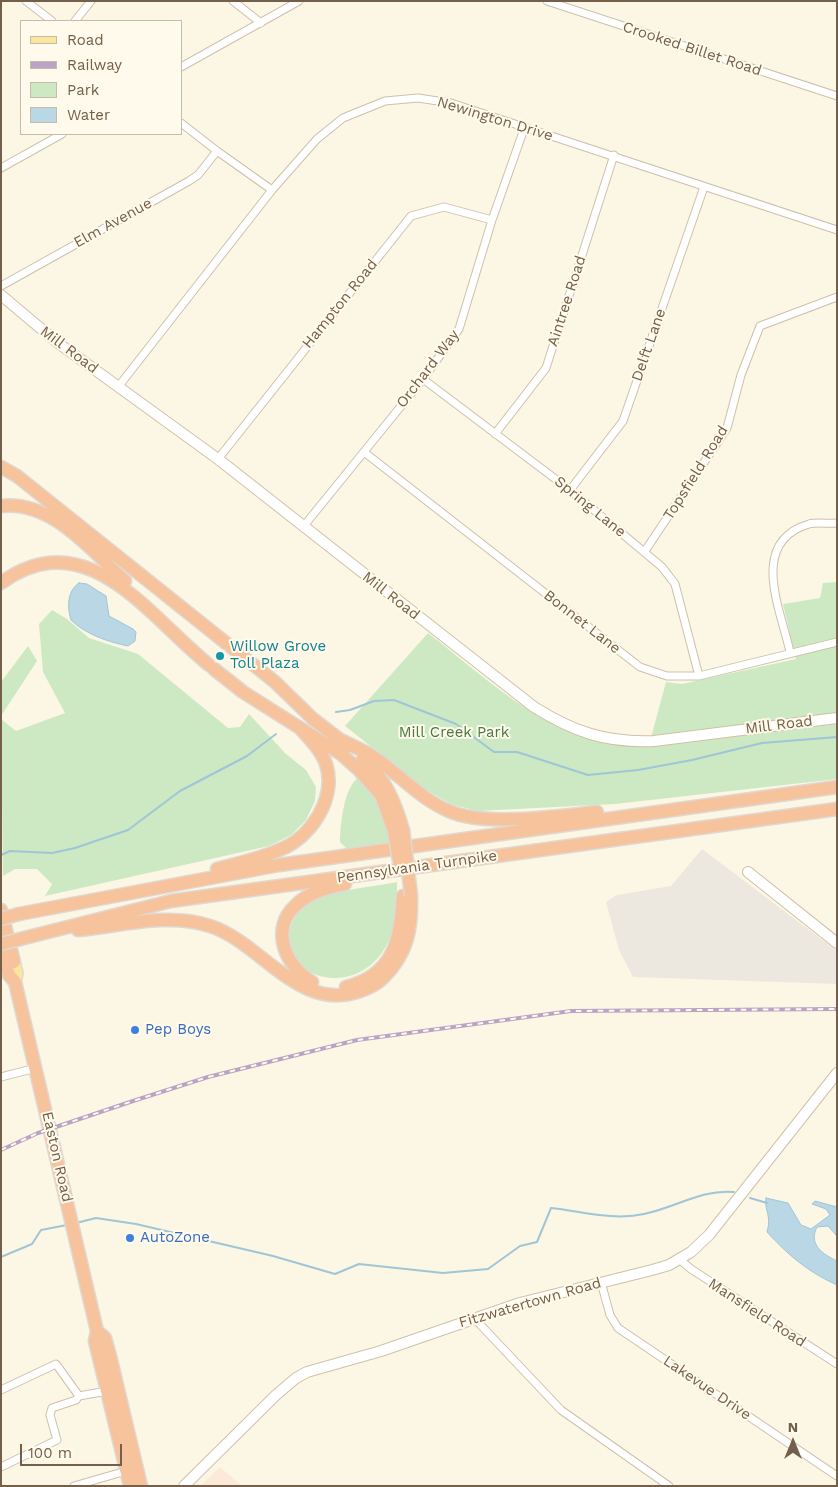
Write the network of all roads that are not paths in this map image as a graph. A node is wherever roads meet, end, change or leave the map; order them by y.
1 (26, 1) edge
2 (91, 1) edge
3 (233, 1) edge
4 (300, 1) edge
5 (547, 1) edge
6 (51, 20) edge
7 (76, 20) edge
8 (261, 23) junction
9 (182, 66) edge
10 (837, 96) edge
11 (182, 124) edge
12 (524, 129) junction
13 (60, 135) edge
14 (217, 151) junction
15 (614, 155) junction
16 (1, 168) edge
17 (704, 187) junction
18 (272, 190) junction
19 (492, 220) junction
20 (837, 230) edge
21 (1, 286) edge
22 (1, 295) edge
23 (837, 297) edge
24 (423, 379) junction
25 (118, 387) junction
26 (495, 434) junction
27 (364, 452) junction
28 (218, 459) junction
29 (1, 467) edge
30 (570, 490) junction
31 (1, 500) edge
32 (1, 506) edge
33 (66, 516) junction
34 (837, 524) edge
35 (303, 527) junction
36 (645, 551) junction
37 (1, 583) edge
38 (136, 598) junction
39 (837, 642) edge
40 (790, 652) junction
41 (699, 676) junction
42 (837, 718) edge
43 (299, 727) junction
44 (343, 741) junction
45 (837, 787) edge
46 (729, 801) junction
47 (837, 809) edge
48 (398, 830) junction
49 (422, 866) junction
50 (748, 872) dead end
51 (139, 890) junction
52 (407, 895) junction
53 (1, 910) edge
54 (1, 919) edge
55 (32, 936) junction
56 (837, 942) edge
57 (1, 945) edge
58 (14, 962) joint
59 (15, 982) junction
60 (36, 1068) junction
61 (837, 1073) edge
62 (1, 1077) edge
63 (679, 1259) junction
64 (601, 1282) junction
65 (474, 1318) junction
66 (97, 1331) junction
67 (837, 1364) edge
68 (1, 1390) edge
69 (107, 1391) junction
70 (79, 1396) junction
71 (1, 1466) edge
72 (126, 1471) junction
73 (837, 1476) edge
74 (74, 1486) edge
75 (130, 1486) edge
76 (141, 1486) edge
77 (184, 1486) edge
78 (669, 1486) edge

1 - 6 street
2 - 7 street
3 - 8 street
4 - 8 street
5 - 10 street, Crooked Billet Road
8 - 9 street
11 - 14 street
12 - 15 street, Newington Drive
12 - 18 street, Newington Drive
12 - 19 street, Orchard Way
13 - 16 street
14 - 18 street
14 - 21 street, Elm Avenue
15 - 17 street, Newington Drive
15 - 26 street, Aintree Road
17 - 20 street, Newington Drive
17 - 30 street, Delft Lane
18 - 25 street, Newington Drive
19 - 24 street, Orchard Way
19 - 28 street, Hampton Road
22 - 25 street, Mill Road
23 - 36 street, Topsfield Road
24 - 26 street, Spring Lane
24 - 27 street, Orchard Way
25 - 28 street, Mill Road
26 - 30 street, Spring Lane
27 - 35 street, Orchard Way
27 - 41 street, Bonnet Lane
28 - 35 street, Mill Road
29 - 33 highway
30 - 36 street, Spring Lane
31 - 33 highway
32 - 38 highway
33 - 44 highway
34 - 40 street
35 - 42 street, Mill Road
36 - 41 street, Spring Lane
37 - 38 highway
38 - 43 highway
39 - 40 street, Bonnet Lane
40 - 41 street, Bonnet Lane
43 - 48 highway
43 - 51 highway
44 - 46 highway
44 - 48 highway
45 - 46 highway, Pennsylvania Turnpike
46 - 51 highway, Pennsylvania Turnpike
47 - 49 highway, Pennsylvania Turnpike
48 - 52 highway, bridge
49 - 52 highway
49 - 55 highway, Pennsylvania Turnpike
50 - 56 street
51 - 54 highway, Pennsylvania Turnpike, bridge
52 - 55 highway
53 - 58 highway, Easton Road
55 - 57 highway, Pennsylvania Turnpike, bridge
57 - 59 highway, Easton Road
58 - 59 main road, Easton Road
59 - 60 highway, Easton Road
60 - 62 street
60 - 66 highway, Easton Road
61 - 63 street, Fitzwatertown Road
63 - 64 street, Fitzwatertown Road
63 - 67 street, Mansfield Road
64 - 65 street, Fitzwatertown Road
64 - 73 street, Lakevue Drive
65 - 77 street, Fitzwatertown Road
65 - 78 street
66 - 69 highway, Easton Road
66 - 76 highway, Easton Road
68 - 70 street
69 - 70 street
69 - 72 highway, Easton Road
70 - 71 street
72 - 74 street
72 - 75 highway, Easton Road

